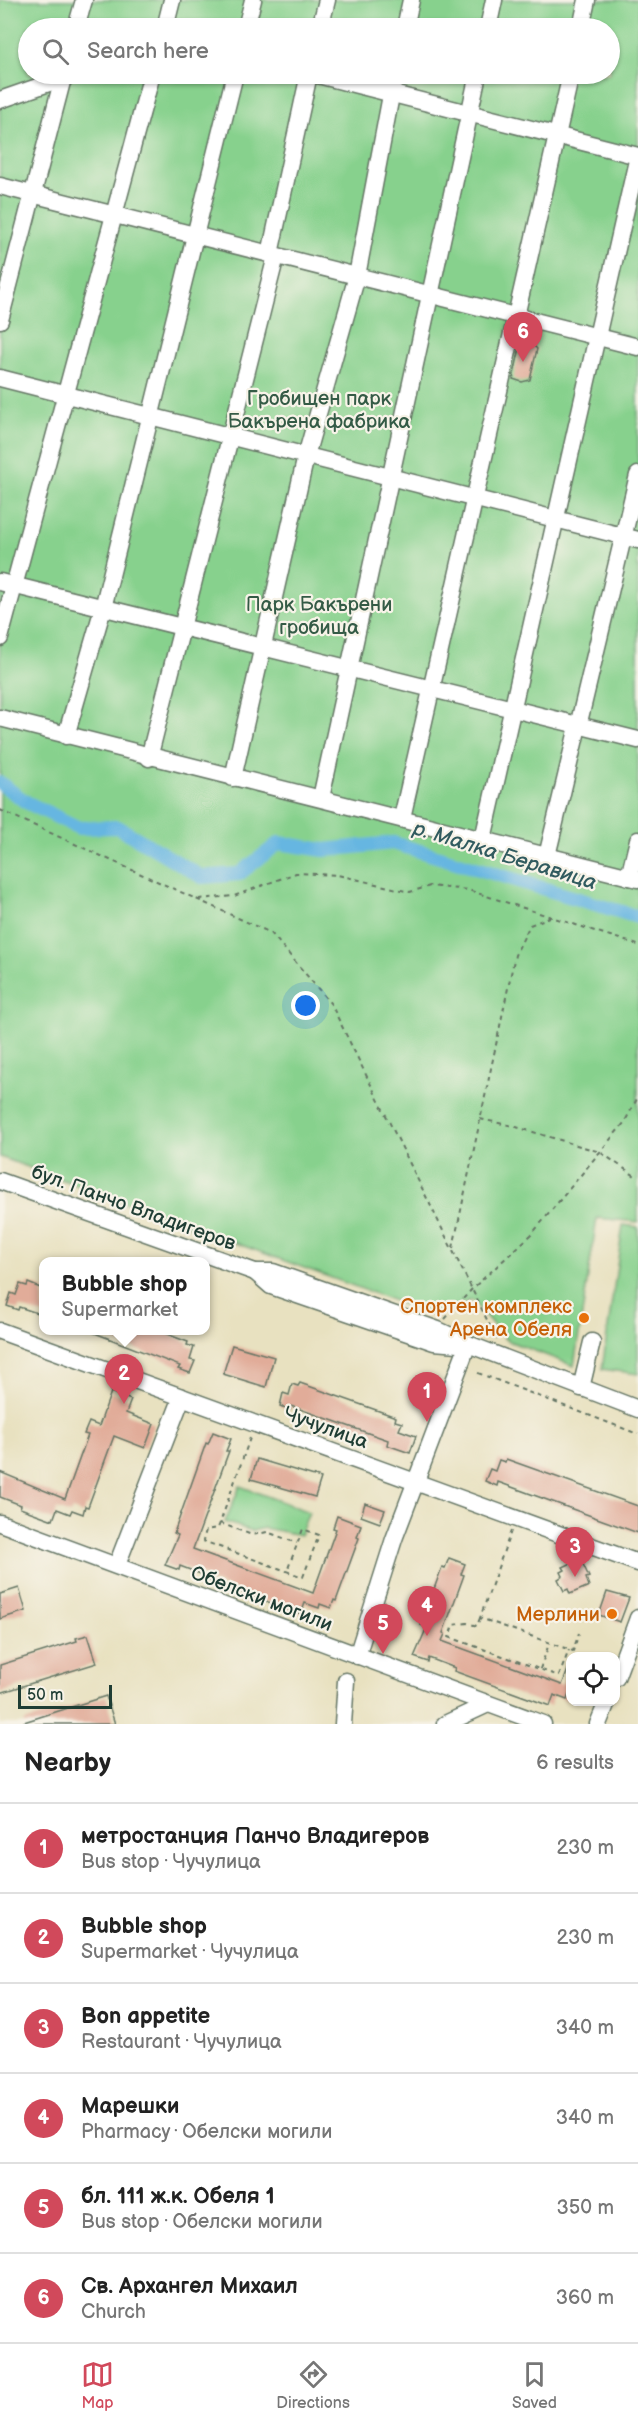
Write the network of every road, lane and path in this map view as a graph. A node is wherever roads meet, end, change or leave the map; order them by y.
1 (84, 0) edge
2 (172, 0) edge
3 (253, 0) edge
4 (327, 0) edge
5 (411, 0) edge
6 (494, 0) edge
7 (587, 0) edge
8 (79, 18) edge
9 (168, 18) edge
10 (248, 18) edge
11 (322, 18) edge
12 (407, 18) edge
13 (490, 18) edge
14 (583, 18) edge
15 (44, 84) edge
16 (65, 84) edge
17 (149, 84) edge
18 (233, 84) edge
19 (307, 84) edge
20 (357, 84) edge
21 (393, 84) edge
22 (476, 84) edge
23 (570, 84) edge
24 (392, 92) junction
25 (0, 100) edge
26 (470, 113) junction
27 (558, 135) junction
28 (638, 156) edge
29 (0, 186) edge
30 (33, 195) junction
31 (114, 215) junction
32 (195, 235) junction
33 (273, 255) junction
34 (357, 276) junction
35 (430, 295) junction
36 (517, 316) junction
37 (0, 320) edge
38 (597, 336) junction
39 (638, 347) edge
40 (0, 378) edge
41 (66, 395) junction
42 (150, 416) junction
43 (231, 437) junction
44 (306, 456) junction
45 (638, 476) edge
46 (391, 477) junction
47 (475, 499) junction
48 (556, 519) junction
49 (631, 539) edge
50 (7, 584) edge
51 (103, 608) junction
52 (182, 627) junction
53 (0, 638) edge
54 (262, 647) junction
55 (349, 669) junction
56 (431, 689) junction
57 (513, 710) junction
58 (0, 718) edge
59 (578, 726) junction
60 (66, 736) junction
61 (638, 741) edge
62 (149, 758) junction
63 (233, 778) junction
64 (321, 798) junction
65 (0, 810) edge
66 (402, 818) junction
67 (483, 838) junction
68 (638, 840) edge
69 (547, 856) junction
70 (633, 878) edge
71 (196, 899) junction
72 (550, 916) junction
73 (638, 945) edge
74 (638, 1097) edge
75 (480, 1119) junction
76 (600, 1152) junction
77 (638, 1178) edge
78 (0, 1181) edge
79 (452, 1249) junction
80 (472, 1289) junction
81 (441, 1323) dead end
82 (0, 1331) edge
83 (592, 1342) dead end
84 (468, 1344) junction
85 (499, 1345) dead end
86 (478, 1373) dead end
87 (581, 1388) junction
88 (182, 1397) junction
89 (638, 1409) edge
90 (255, 1424) junction
91 (638, 1434) edge
92 (415, 1482) junction
93 (516, 1518) junction
94 (0, 1523) edge
95 (220, 1523) junction
96 (297, 1543) junction
97 (638, 1563) edge
98 (117, 1566) junction
99 (287, 1571) junction
100 (480, 1618) junction
101 (638, 1618) edge
102 (579, 1633) dead end
103 (550, 1643) junction
104 (568, 1650) junction
105 (357, 1656) junction
106 (620, 1665) edge
107 (540, 1669) junction
108 (346, 1681) dead end
109 (488, 1704) junction
110 (605, 1706) edge
111 (343, 1724) edge
112 (445, 1724) edge
113 (543, 1724) edge
114 (598, 1724) edge

1 - 8 street
2 - 9 street
3 - 10 street
4 - 11 street
5 - 12 street
6 - 13 street
7 - 14 street
15 - 25 street
16 - 30 street
17 - 31 street
18 - 32 street
19 - 33 street
20 - 24 street
21 - 24 street
22 - 26 street
23 - 27 street
24 - 26 street
24 - 34 street
26 - 27 street
26 - 35 street
27 - 28 street
27 - 36 street
28 - 38 street
29 - 30 street
30 - 31 street
30 - 37 street
31 - 32 street
31 - 41 street
32 - 33 street
32 - 42 street
33 - 34 street
33 - 43 street
34 - 35 street
34 - 44 street
35 - 36 street
35 - 46 street
36 - 38 street
36 - 47 street
38 - 39 street
38 - 48 street
40 - 41 street
41 - 42 street
41 - 50 street
42 - 43 street
42 - 51 street
43 - 44 street
43 - 52 street
44 - 46 street
44 - 54 street
45 - 49 street
46 - 47 street
46 - 55 street
47 - 48 street
47 - 56 street
48 - 49 street
48 - 57 street
49 - 59 street
50 - 51 street
50 - 53 street
51 - 52 street
51 - 60 street
52 - 54 street
52 - 62 street
54 - 55 street
54 - 63 street
55 - 56 street
55 - 64 street
56 - 57 street
56 - 66 street
57 - 59 street
57 - 67 street
58 - 60 street
59 - 61 street
59 - 69 street
60 - 62 street
62 - 63 street
63 - 64 street
64 - 66 street
65 - 71 path
66 - 67 street
67 - 69 street
68 - 70 street
69 - 70 street
71 - 72 path
71 - 79 path
72 - 73 path
72 - 75 path
74 - 76 path
75 - 76 path
75 - 79 path
76 - 77 path
76 - 80 path
78 - 84 street, бул. Панчо Владигеров
79 - 80 path
80 - 81 path
80 - 85 path
82 - 88 street, Чучулица
83 - 87 street
84 - 87 street, бул. Панчо Владигеров
84 - 92 street
86 - 91 path
87 - 89 street, бул. Панчо Владигеров
88 - 90 street, Чучулица
88 - 98 street
90 - 92 street, Чучулица
90 - 95 path
92 - 93 street, Чучулица
92 - 105 street
93 - 97 street, Чучулица
93 - 100 path
94 - 98 street, Обелски могили
95 - 96 path
95 - 99 path
96 - 99 path
96 - 99 path
98 - 105 street, Обелски могили
100 - 103 path
100 - 107 path
101 - 106 street
102 - 104 path
103 - 104 path
103 - 107 path
104 - 107 path
105 - 109 street, Обелски могили
108 - 111 street
109 - 112 street
109 - 113 street, Обелски могили
110 - 114 street

